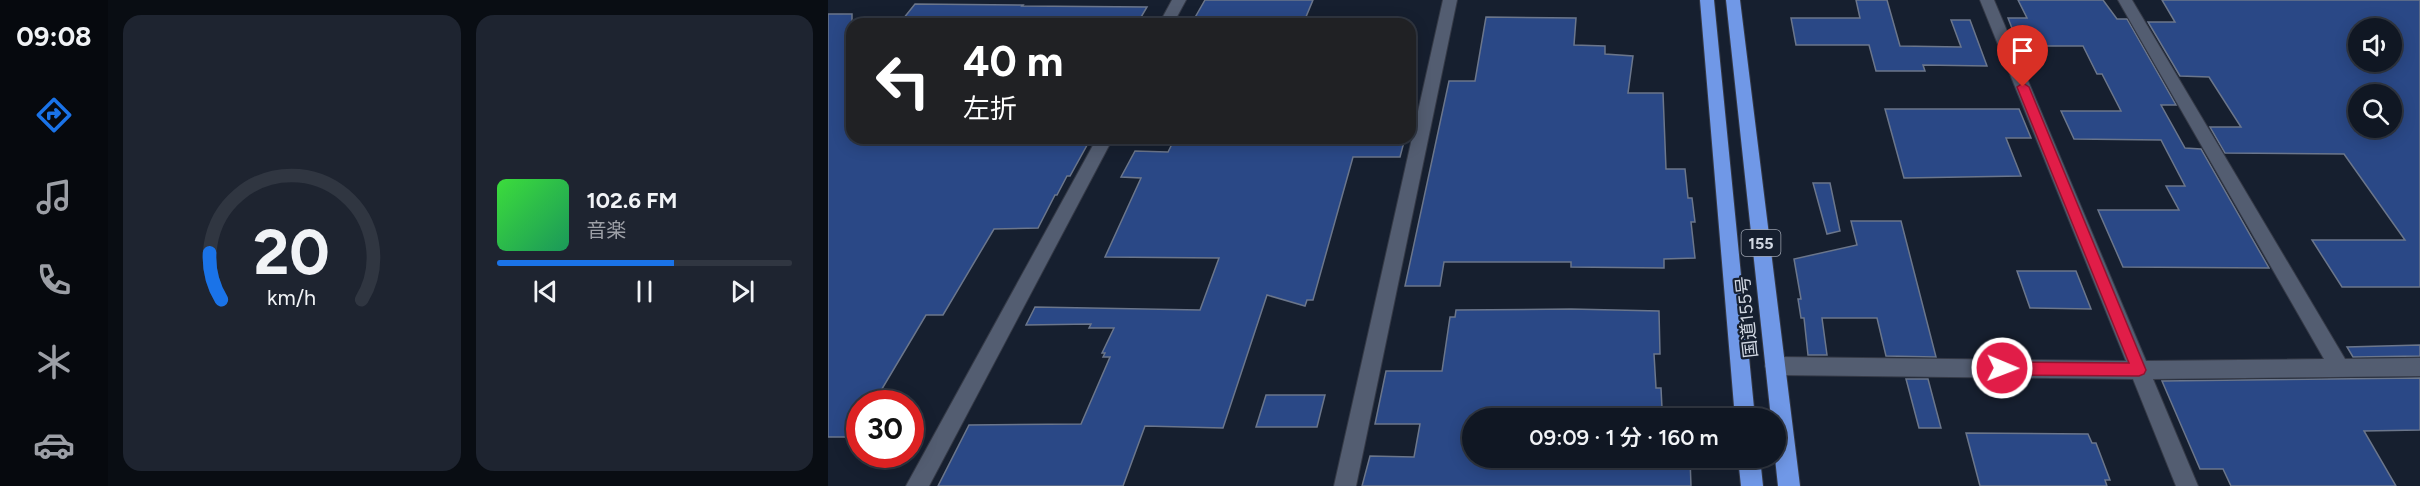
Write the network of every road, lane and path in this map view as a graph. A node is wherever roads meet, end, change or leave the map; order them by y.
1 (1179, 0) edge
2 (1450, 0) edge
3 (1707, 0) edge
4 (1733, 0) edge
5 (1988, 0) edge
6 (2125, 0) edge
7 (1169, 18) edge
8 (1102, 144) edge
9 (1775, 366) junction
10 (2420, 367) edge
11 (2340, 369) junction
12 (2139, 370) junction
13 (1744, 408) edge
14 (1750, 468) edge
15 (917, 486) edge
16 (1345, 486) edge
17 (1752, 486) edge
18 (1789, 486) edge
19 (2187, 486) edge

1 - 7 street
2 - 16 street
3 - 13 highway, 国道155号 / 155
4 - 9 highway, 国道155号 / 155
5 - 12 street
6 - 11 street
8 - 15 street
9 - 12 street
9 - 18 highway, 国道155号 / 155
10 - 11 street
11 - 12 street
12 - 19 street
14 - 17 highway

